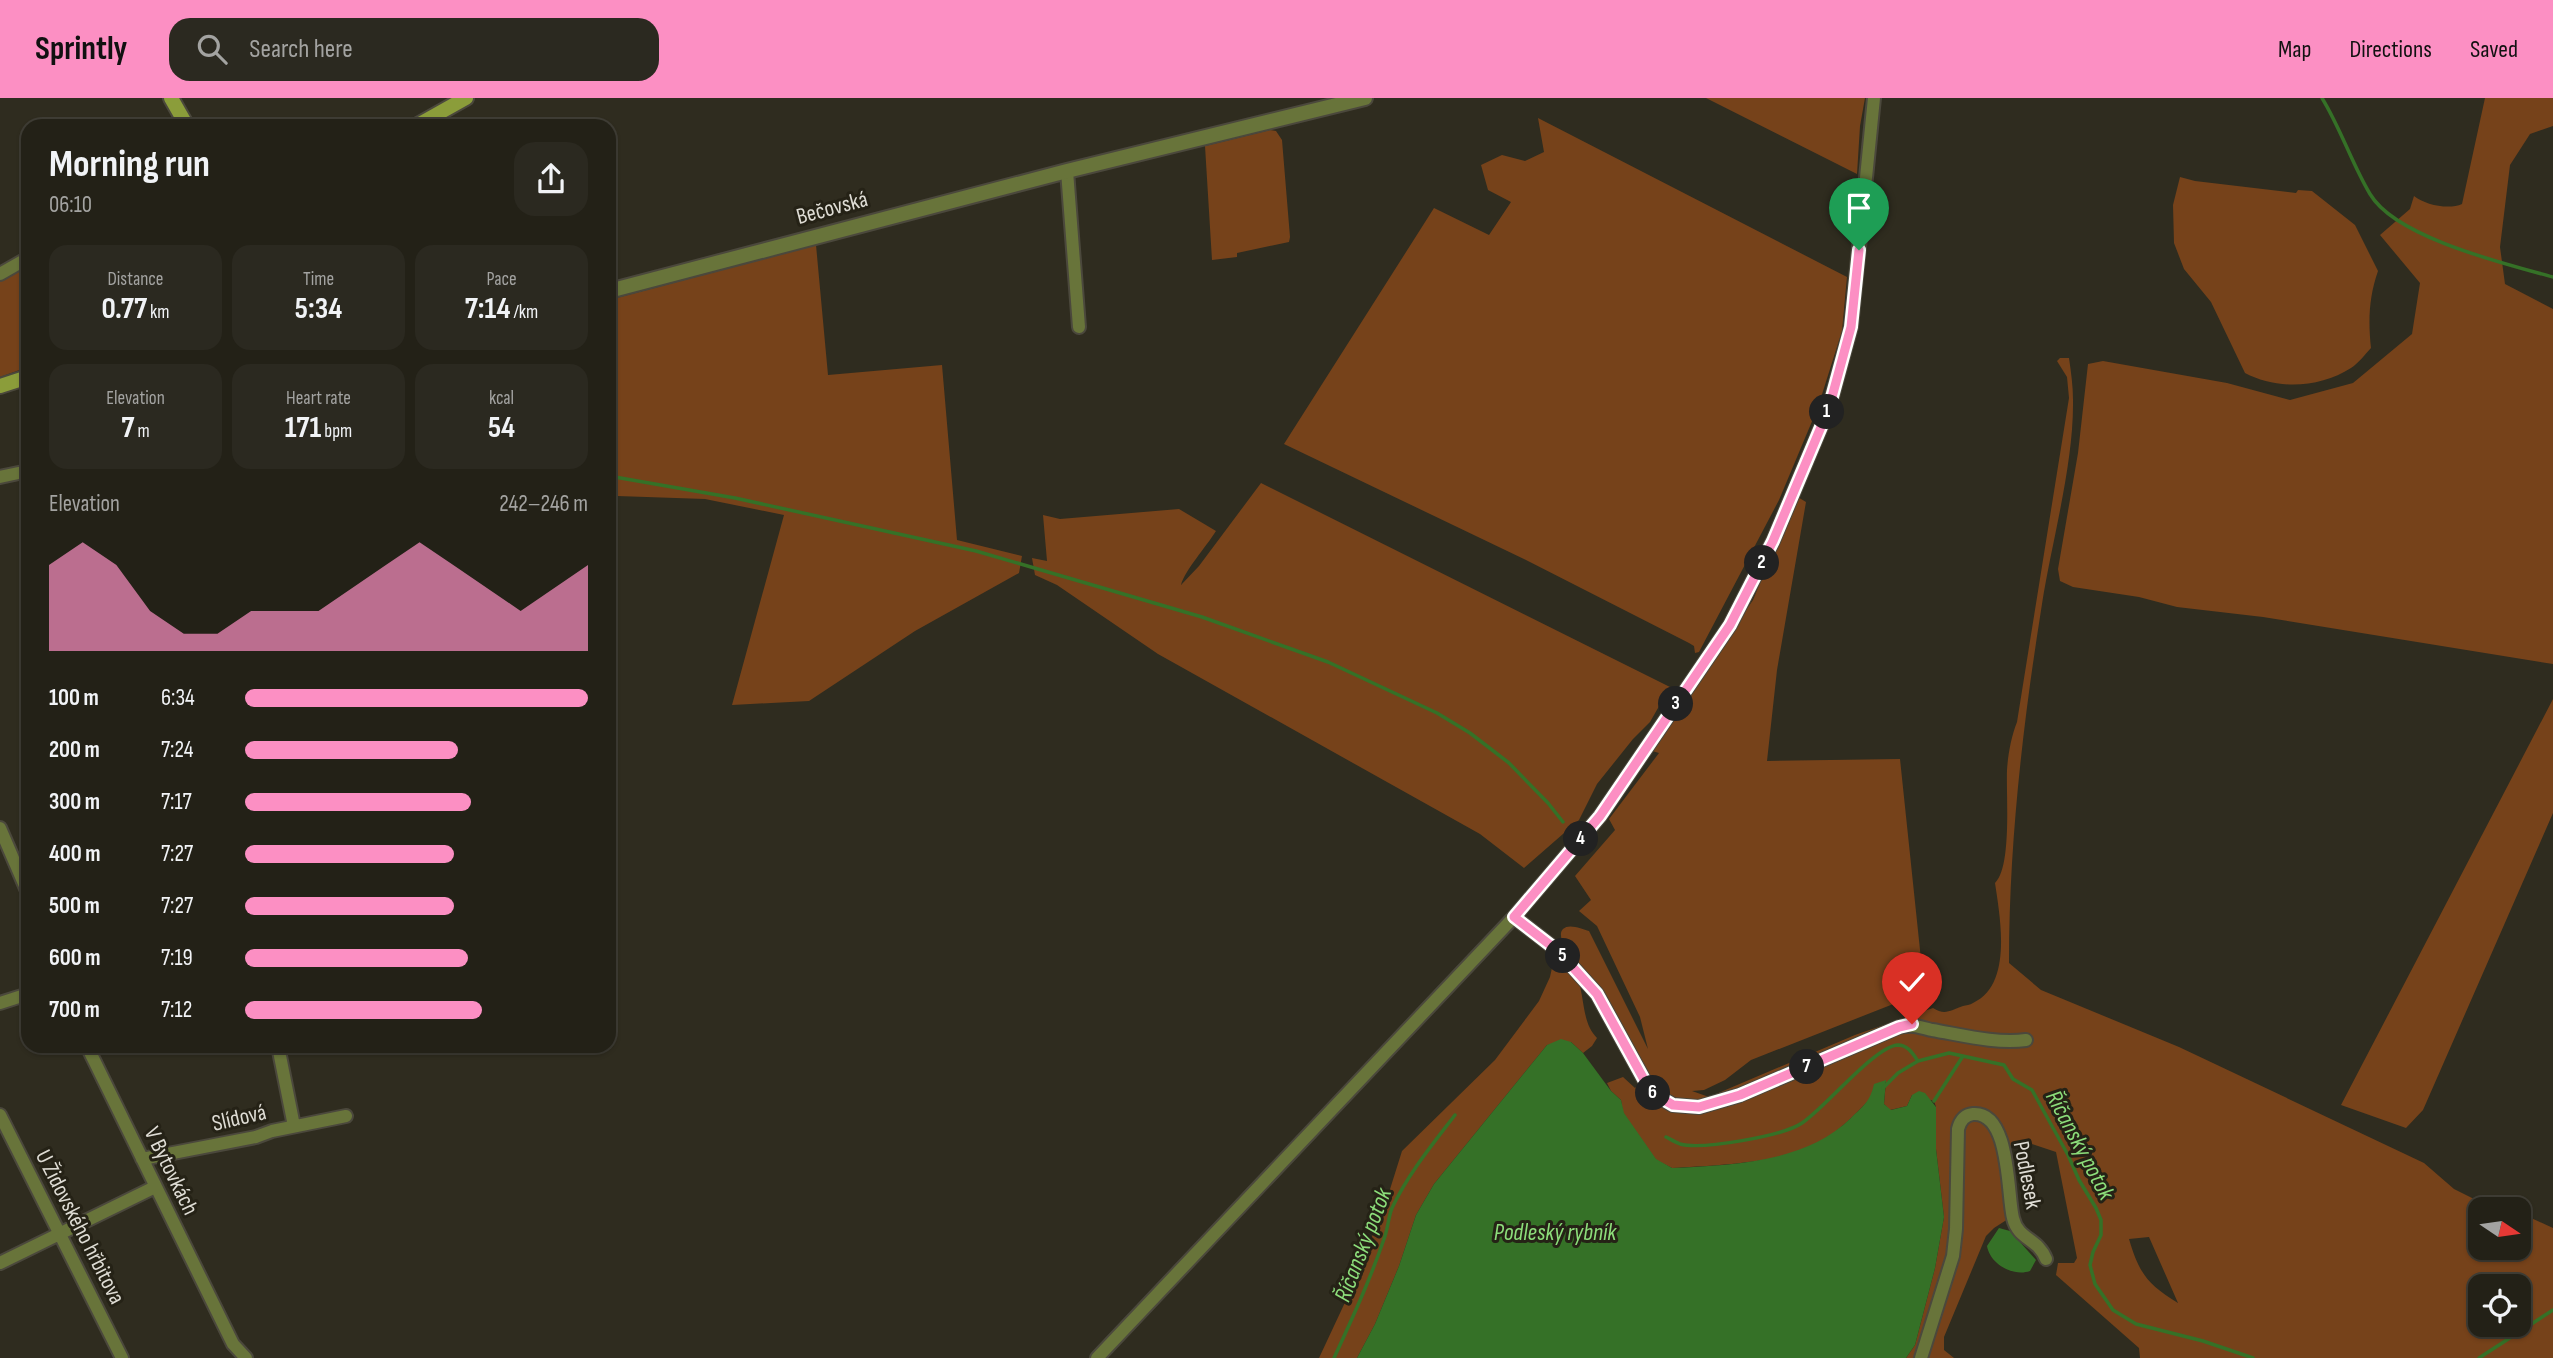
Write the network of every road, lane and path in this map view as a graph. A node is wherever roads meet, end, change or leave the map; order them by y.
1 (171, 98) edge
2 (466, 98) edge
3 (1365, 98) edge
4 (1874, 98) edge
5 (183, 119) edge
6 (428, 119) edge
7 (1067, 171) junction
8 (21, 262) edge
9 (0, 274) edge
10 (616, 289) edge
11 (1079, 327) dead end
12 (21, 378) edge
13 (0, 386) edge
14 (21, 472) edge
15 (0, 477) edge
16 (0, 828) edge
17 (21, 877) edge
18 (1514, 917) junction
19 (21, 996) edge
20 (0, 1003) edge
21 (2026, 1040) dead end
22 (89, 1053) edge
23 (279, 1053) edge
24 (0, 1115) edge
25 (346, 1116) dead end
26 (294, 1126) junction
27 (142, 1159) junction
28 (155, 1187) junction
29 (59, 1235) junction
30 (2046, 1259) dead end
31 (0, 1263) edge
32 (122, 1358) edge
33 (246, 1358) edge
34 (1097, 1358) edge
35 (1920, 1358) edge

1 - 5 main road
2 - 6 main road
3 - 7 street, Bečovská
4 - 18 street
7 - 10 street, Bečovská
7 - 11 street
8 - 9 street
12 - 13 main road
14 - 15 street
16 - 17 street
18 - 21 street
18 - 34 street
19 - 20 street
22 - 27 street, V Bytovkách
23 - 26 street
24 - 29 street, U Židovského hřbitova
25 - 26 street, Slídová
26 - 27 street, Slídová
27 - 28 street, V Bytovkách
28 - 29 street
28 - 33 street, V Bytovkách
29 - 31 street
29 - 32 street, U Židovského hřbitova
30 - 35 street, Podlesek

